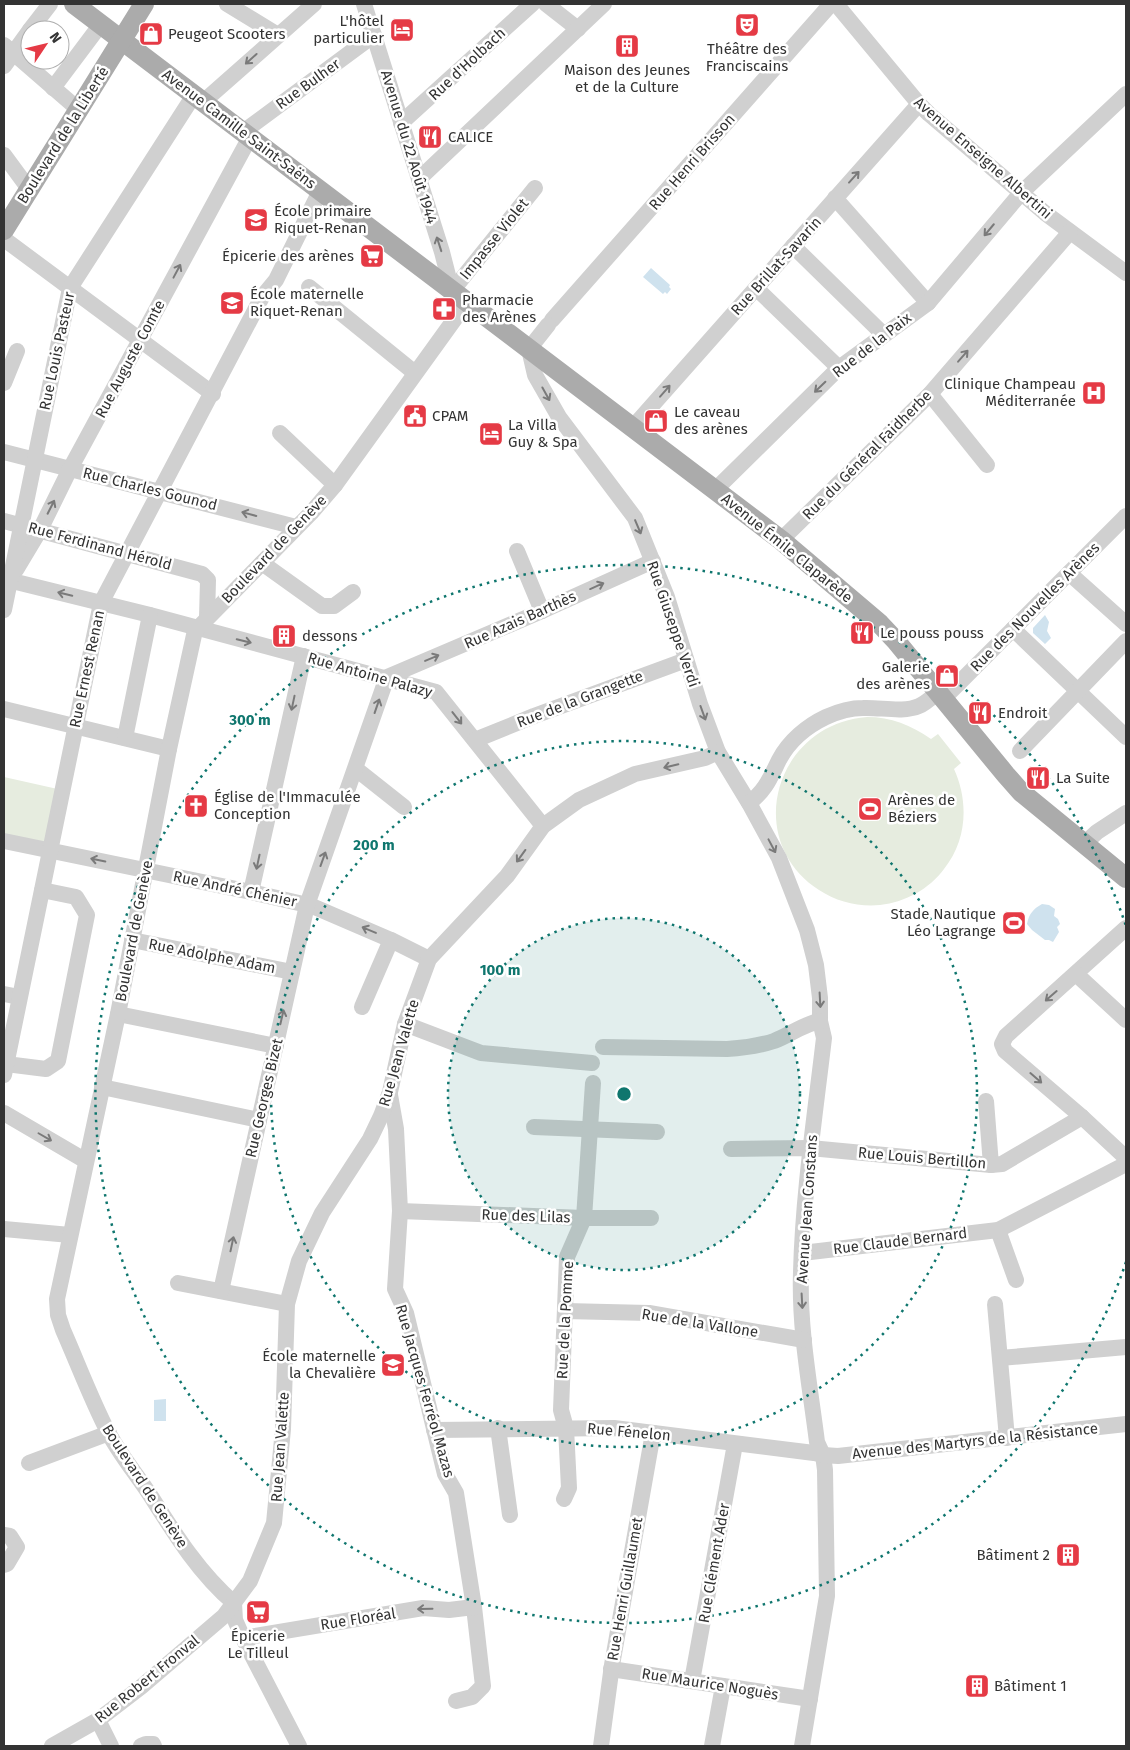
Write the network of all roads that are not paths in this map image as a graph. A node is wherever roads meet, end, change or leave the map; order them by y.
1 (50, 4) edge
2 (144, 4) edge
3 (226, 4) edge
4 (314, 4) edge
5 (364, 4) edge
6 (532, 4) edge
7 (546, 4) edge
8 (604, 4) edge
9 (831, 4) edge
10 (836, 4) edge
11 (90, 12) edge
12 (38, 20) edge
13 (578, 29) junction
14 (278, 35) junction
15 (374, 35) junction
16 (122, 40) junction
17 (20, 41) edge
18 (7, 55) edge
19 (52, 88) junction
20 (1126, 94) edge
21 (199, 98) junction
22 (919, 104) junction
23 (79, 110) junction
24 (401, 123) junction
25 (246, 134) junction
26 (4, 155) edge
27 (419, 179) junction
28 (535, 188) dead end
29 (29, 189) junction
30 (320, 191) junction
31 (1021, 193) junction
32 (835, 198) junction
33 (4, 230) edge
34 (1070, 232) junction
35 (4, 239) edge
36 (794, 246) junction
37 (1126, 273) edge
38 (309, 287) dead end
39 (70, 288) junction
40 (756, 288) junction
41 (459, 296) junction
42 (928, 302) junction
43 (884, 335) junction
44 (140, 340) junction
45 (529, 349) junction
46 (17, 350) dead end
47 (839, 368) junction
48 (415, 373) junction
49 (4, 383) edge
50 (213, 394) junction
51 (930, 394) junction
52 (633, 428) junction
53 (280, 433) dead end
54 (4, 452) edge
55 (35, 460) junction
56 (987, 465) dead end
57 (70, 469) junction
58 (335, 485) junction
59 (715, 490) junction
60 (160, 491) junction
61 (1126, 516) edge
62 (4, 521) edge
63 (21, 526) junction
64 (296, 527) junction
65 (40, 530) junction
66 (781, 540) junction
67 (517, 551) dead end
68 (127, 553) junction
69 (653, 561) junction
70 (262, 563) junction
71 (1069, 573) junction
72 (202, 576) junction
73 (7, 580) edge
74 (234, 592) junction
75 (353, 592) dead end
76 (101, 603) junction
77 (4, 610) edge
78 (542, 611) junction
79 (150, 615) junction
80 (202, 624) junction
81 (1126, 624) edge
82 (1013, 629) junction
83 (1126, 641) edge
84 (304, 656) junction
85 (686, 660) junction
86 (387, 677) junction
87 (1079, 691) junction
88 (940, 696) junction
89 (4, 710) edge
90 (75, 726) junction
91 (1126, 737) edge
92 (125, 738) junction
93 (475, 740) junction
94 (169, 749) junction
95 (1020, 751) dead end
96 (718, 752) junction
97 (356, 769) junction
98 (749, 803) junction
99 (404, 807) dead end
100 (1126, 813) edge
101 (543, 826) junction
102 (4, 841) edge
103 (1084, 844) junction
104 (51, 850) junction
105 (146, 870) junction
106 (1126, 878) edge
107 (42, 890) junction
108 (251, 892) junction
109 (307, 905) junction
110 (1126, 928) edge
111 (132, 940) junction
112 (391, 940) junction
113 (429, 959) junction
114 (292, 972) junction
115 (1076, 974) junction
116 (11, 995) edge
117 (362, 1007) dead end
118 (118, 1014) junction
119 (1126, 1020) edge
120 (820, 1021) junction
121 (405, 1024) junction
122 (276, 1046) junction
123 (603, 1047) dead end
124 (592, 1063) dead end
125 (5, 1069) edge
126 (593, 1083) dead end
127 (102, 1087) junction
128 (390, 1092) junction
129 (986, 1101) dead end
130 (4, 1113) edge
131 (1082, 1117) junction
132 (258, 1120) junction
133 (534, 1127) dead end
134 (589, 1130) junction
135 (657, 1132) dead end
136 (810, 1148) junction
137 (731, 1149) dead end
138 (1126, 1158) edge
139 (86, 1161) junction
140 (1126, 1164) edge
141 (990, 1165) junction
142 (400, 1211) junction
143 (584, 1218) junction
144 (651, 1218) dead end
145 (4, 1229) edge
146 (998, 1230) junction
147 (70, 1235) junction
148 (802, 1253) junction
149 (1016, 1280) dead end
150 (178, 1283) dead end
151 (222, 1291) junction
152 (287, 1304) junction
153 (995, 1304) dead end
154 (565, 1311) junction
155 (804, 1340) junction
156 (1126, 1347) edge
157 (1000, 1358) junction
158 (1126, 1424) edge
159 (498, 1428) junction
160 (566, 1428) junction
161 (434, 1430) junction
162 (108, 1433) junction
163 (653, 1433) junction
164 (1007, 1438) junction
165 (736, 1444) junction
166 (823, 1455) junction
167 (29, 1463) dead end
168 (564, 1498) dead end
169 (510, 1515) dead end
170 (4, 1535) edge
171 (4, 1565) edge
172 (234, 1603) junction
173 (474, 1607) junction
174 (243, 1638) junction
175 (611, 1669) junction
176 (692, 1681) junction
177 (723, 1686) junction
178 (810, 1700) junction
179 (456, 1701) dead end
180 (98, 1720) junction
181 (52, 1746) edge
182 (112, 1746) edge
183 (141, 1746) edge
184 (154, 1746) edge
185 (299, 1746) edge
186 (601, 1746) edge
187 (712, 1746) edge
188 (802, 1746) edge

1 - 12 street
2 - 16 main road, Boulevard de la Liberté
3 - 14 street
4 - 14 street, Rue Louis Pasteur
5 - 15 street, Avenue du 22 Août 1944
6 - 24 street, Rue d'Holbach
7 - 13 street
8 - 13 street
9 - 45 street, Rue Henri Brisson
10 - 22 street, Avenue Enseigne Albertini
11 - 16 main road, Avenue Camille Saint-Saëns
11 - 19 street
13 - 27 street
14 -> 21 street, Rue Louis Pasteur
15 - 24 street, Avenue du 22 Août 1944
15 - 25 street, Rue Bulher
16 - 21 main road, Avenue Camille Saint-Saëns
16 - 23 main road, Boulevard de la Liberté
17 - 18 street
18 - 19 street
19 - 23 street
20 - 31 street, Rue de la Paix
21 - 25 main road, Avenue Camille Saint-Saëns
21 - 39 street, Rue Louis Pasteur
22 - 31 street, Avenue Enseigne Albertini
32 -> 22 street, Rue Brillat-Savarin
23 - 29 main road, Boulevard de la Liberté
24 - 27 street, Avenue du 22 Août 1944
25 - 30 main road, Avenue Camille Saint-Saëns
44 -> 25 street, Rue Auguste Comte
26 - 29 street
41 -> 27 street, Avenue du 22 Août 1944
28 - 41 street, Impasse Violet
29 - 33 main road, Boulevard de la Liberté
30 - 41 main road, Avenue Camille Saint-Saëns
30 - 50 street, Rue Ernest Renan
31 - 34 street, Avenue Enseigne Albertini
31 -> 42 street, Rue de la Paix
32 - 36 street, Rue Brillat-Savarin
32 - 42 street
34 - 37 street, Avenue Enseigne Albertini
51 -> 34 street, Rue du Général Faidherbe
35 - 39 street
36 - 40 street, Rue Brillat-Savarin
36 - 43 street
38 - 48 street
39 - 44 street
39 - 55 street, Rue Louis Pasteur
40 - 47 street
52 -> 40 street, Rue Brillat-Savarin
41 - 45 main road, Avenue Émile Claparède
41 - 48 street, Boulevard de Genève
42 - 43 street, Rue de la Paix
43 - 47 street, Rue de la Paix
44 - 50 street
44 - 57 street, Rue Auguste Comte
45 - 52 main road, Avenue Émile Claparède
45 -> 69 street, Rue Giuseppe Verdi
46 - 49 street
47 -> 59 street, Rue de la Paix
48 - 58 street, Boulevard de Genève
50 - 60 street, Rue Ernest Renan
51 - 56 street
51 - 66 street, Rue du Général Faidherbe
52 - 59 main road, Avenue Émile Claparède
53 - 58 street
54 - 55 street, Rue Charles Gounod
55 - 57 street, Rue Charles Gounod
55 - 63 street, Rue Louis Pasteur
57 - 60 street, Rue Charles Gounod
65 -> 57 street, Rue Auguste Comte
58 - 64 street, Boulevard de Genève
59 - 66 main road, Avenue Émile Claparède
64 -> 60 street, Rue Charles Gounod
60 - 68 street, Rue Ernest Renan
61 - 71 street, Rue des Nouvelles Arènes
62 - 63 street, Rue Ferdinand Hérold
63 - 65 street, Rue Ferdinand Hérold
63 - 73 street, Rue Louis Pasteur
64 - 70 street, Boulevard de Genève
65 - 68 street, Rue Ferdinand Hérold
65 - 73 street, Rue Auguste Comte
66 - 88 main road, Avenue Émile Claparède
67 - 78 street
68 - 72 street, Rue Ferdinand Hérold
68 - 76 street, Rue Ernest Renan
78 -> 69 street, Rue Azais Barthès
69 - 85 street, Rue Giuseppe Verdi
70 - 74 street, Boulevard de Genève
70 - 75 street
71 - 81 street
71 - 82 street, Rue des Nouvelles Arènes
72 - 74 street, Rue Ferdinand Hérold
72 - 80 street
76 -> 73 street, Rue Antoine Palazy
73 - 77 street, Rue Louis Pasteur
74 - 80 street, Boulevard de Genève
76 - 79 street, Rue Antoine Palazy
76 - 90 street, Rue Ernest Renan
86 -> 78 street, Rue Azais Barthès
79 - 80 street, Rue Antoine Palazy
79 - 92 street
80 -> 84 street, Rue Antoine Palazy
80 - 94 street, Boulevard de Genève
82 - 87 street
82 - 88 street, Rue des Nouvelles Arènes
83 - 87 street
84 - 86 street, Rue Antoine Palazy
84 -> 108 street
85 - 93 street, Rue de la Grangette
85 -> 96 street, Rue Giuseppe Verdi
86 -> 93 street, Rue Antoine Palazy
97 -> 86 street, Rue Georges Bizet
87 - 91 street
87 - 95 street
88 - 98 street, Rue des Nouvelles Arènes
88 - 103 main road, Avenue Émile Claparède
89 - 90 street
90 - 92 street
90 - 104 street, Rue Ernest Renan
92 - 94 street
93 - 101 street, Rue Antoine Palazy
94 - 105 street, Boulevard de Genève
96 - 98 street, Rue Giuseppe Verdi
96 -> 101 street, Rue Jean Valette
97 - 99 street
109 -> 97 street, Rue Georges Bizet
98 -> 120 street, Avenue Jean Constans
100 - 103 street
101 -> 113 street, Rue Jean Valette
102 - 104 street, Rue André Chénier
103 - 106 main road, Avenue Émile Claparède
105 -> 104 street, Rue André Chénier
104 - 107 street, Rue Ernest Renan
105 - 108 street, Rue André Chénier
105 - 111 street, Boulevard de Genève
107 - 116 street, Rue Ernest Renan
107 - 125 street
108 - 109 street, Rue André Chénier
112 -> 109 street, Rue André Chénier
109 - 114 street, Rue Georges Bizet
110 - 115 street
111 - 114 street, Rue Adolphe Adam
111 - 118 street, Boulevard de Genève
112 - 113 street, Rue André Chénier
112 - 117 street
113 - 121 street, Rue Jean Valette
122 -> 114 street, Rue Georges Bizet
115 - 119 street
115 -> 131 street
116 - 125 street, Rue Ernest Renan
118 - 122 street
118 - 127 street, Boulevard de Genève
120 - 123 street
120 - 136 street, Avenue Jean Constans
121 - 124 street
121 - 128 street, Rue Jean Valette
122 - 132 street, Rue Georges Bizet
126 - 134 street, Rue de la Pomme
127 - 132 street
127 - 139 street, Boulevard de Genève
128 - 142 street, Rue Jacques Ferréol Mazas
128 - 152 street, Rue Jean Valette
129 - 141 street
130 -> 139 street
131 - 138 street
131 - 141 street, Rue Louis Bertillon
151 -> 132 street, Rue Georges Bizet
133 - 134 street
134 - 135 street
134 - 143 street, Rue de la Pomme
136 - 137 street, Rue Louis Bertillon
136 - 141 street, Rue Louis Bertillon
136 - 148 street, Avenue Jean Constans
139 - 147 street, Boulevard de Genève
140 - 146 street, Rue Claude Bernard
142 - 143 street, Rue des Lilas
142 - 161 street, Rue Jacques Ferréol Mazas
143 - 144 street, Rue des Lilas
143 - 154 street, Rue de la Pomme
145 - 147 street
146 - 148 street, Rue Claude Bernard
146 - 149 street
147 - 162 street, Boulevard de Genève
148 -> 155 street, Avenue Jean Constans
150 - 151 street
151 - 152 street
152 - 172 street, Rue Jean Valette
153 - 157 street
154 - 155 street, Rue de la Vallone
154 - 160 street, Rue de la Pomme
155 - 166 street, Avenue Jean Constans
156 - 157 street
157 - 164 street
158 - 164 street, Avenue des Martyrs de la Résistance
159 - 160 street, Rue Fénelon
159 - 161 street, Rue Fénelon
159 - 169 street
160 - 163 street, Rue Fénelon
160 - 168 street, Rue de la Pomme
161 - 173 street, Rue Jacques Ferréol Mazas
162 - 167 street
162 - 172 street, Boulevard de Genève
163 - 165 street, Rue Fénelon
163 - 175 street, Rue Henri Guillaumet
164 - 166 street, Avenue des Martyrs de la Résistance
165 - 166 street, Rue Fénelon
165 - 176 street, Rue Clément Ader
166 - 178 street, Avenue Jean Constans
170 - 171 street
172 - 174 street
172 - 180 street, Rue Robert Fronval
173 -> 174 street, Rue Floréal
173 - 179 street, Rue Jacques Ferréol Mazas
174 - 185 street
175 - 176 street, Rue Maurice Noguès
175 - 186 street, Rue Henri Guillaumet
176 - 177 street, Rue Maurice Noguès
177 - 178 street, Rue Maurice Noguès
177 - 187 street
178 - 188 street, Avenue Jean Constans
180 - 181 street, Rue Robert Fronval
180 - 182 street
183 - 184 street

